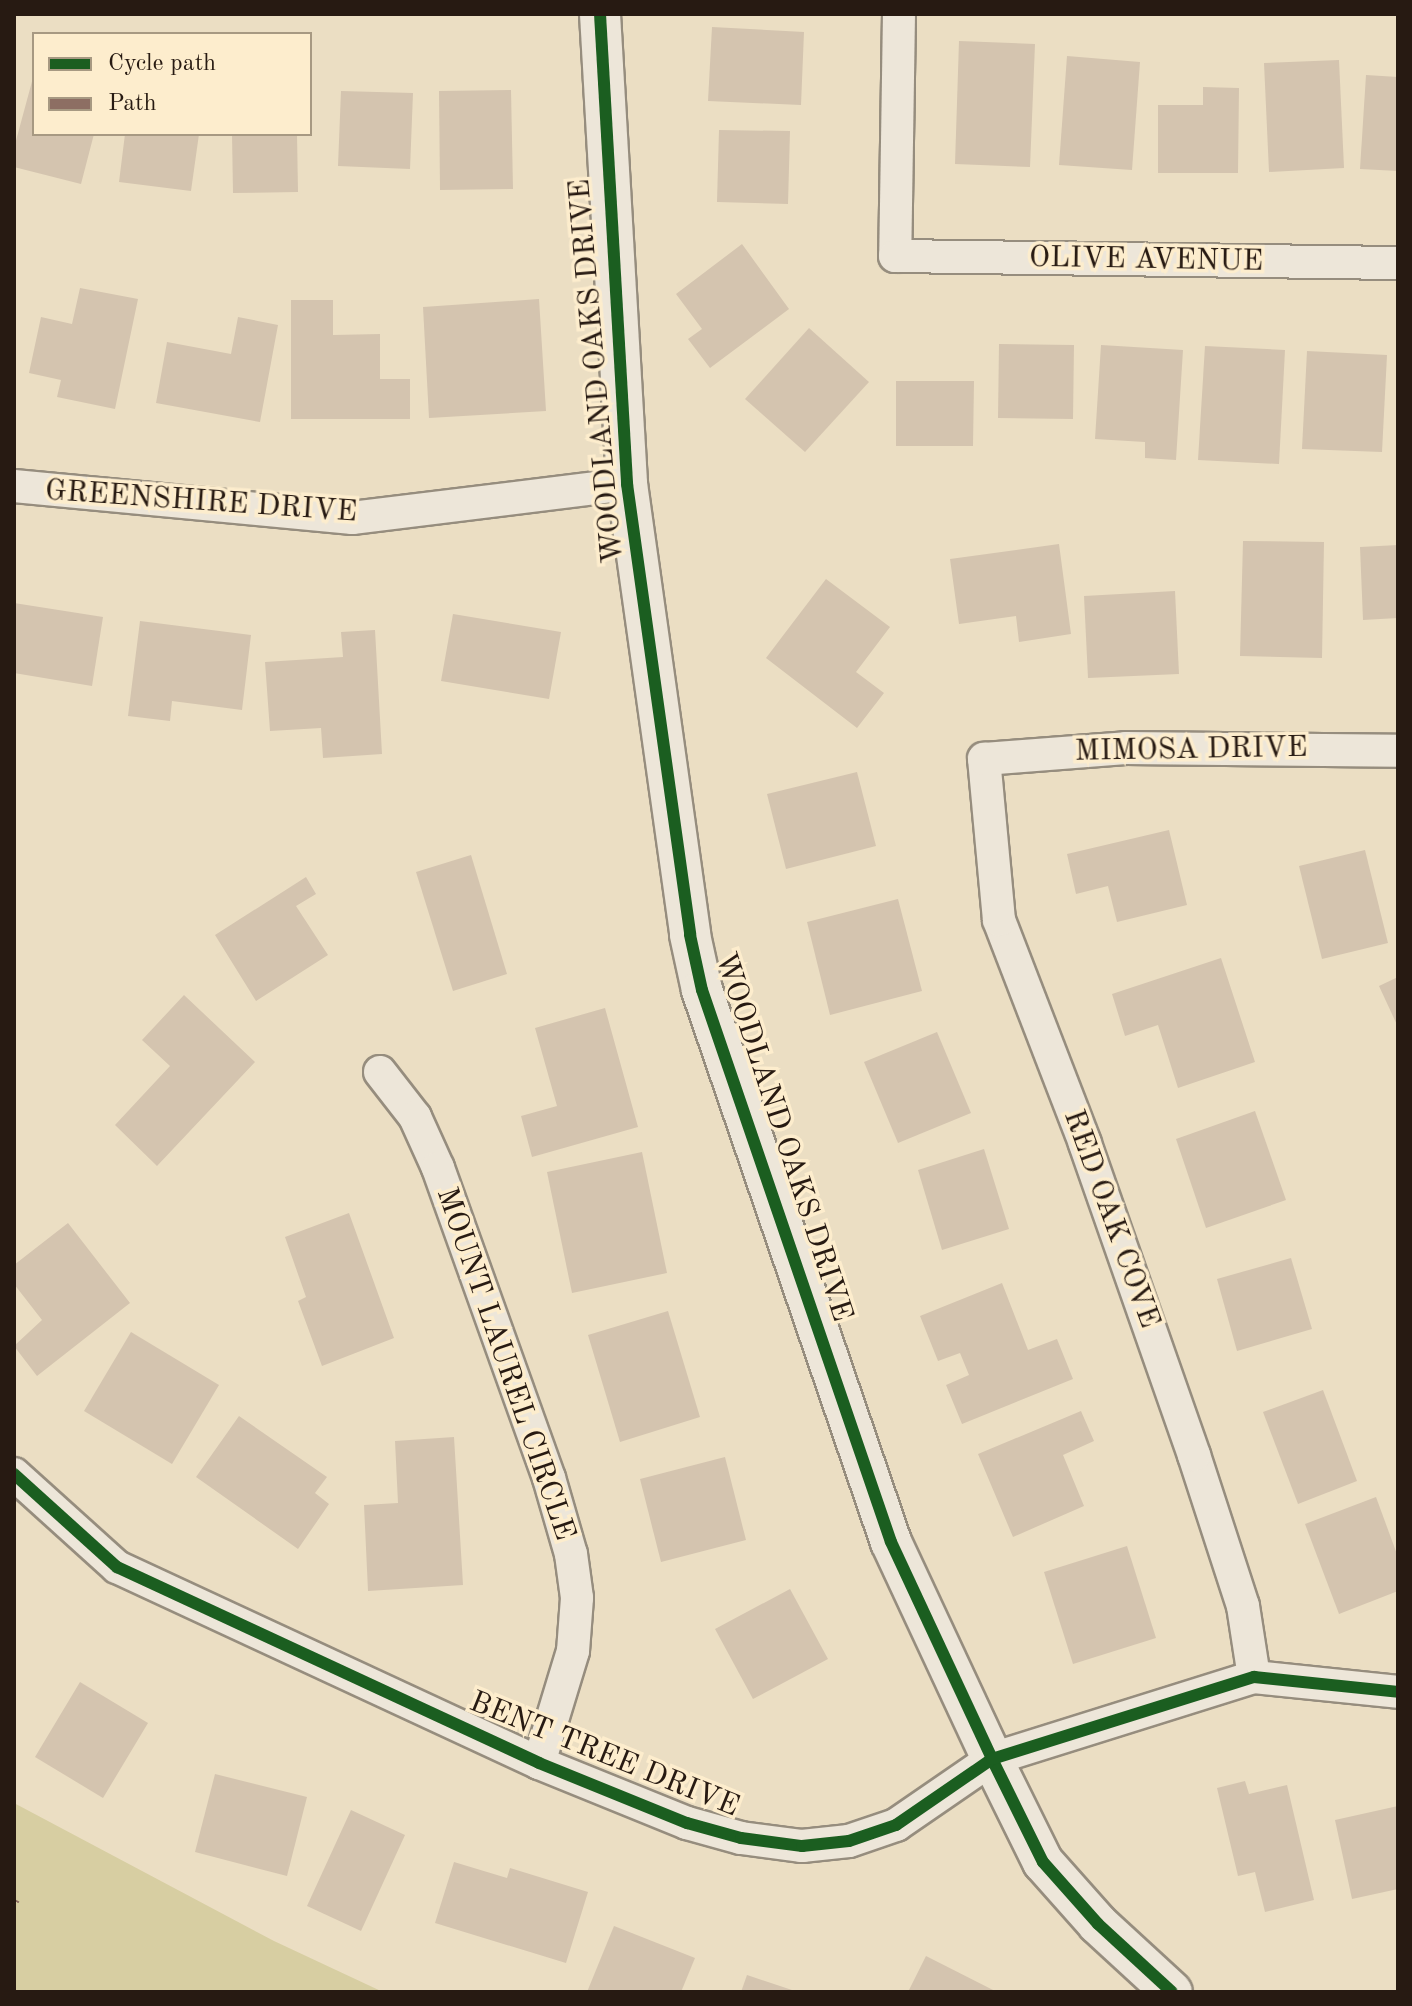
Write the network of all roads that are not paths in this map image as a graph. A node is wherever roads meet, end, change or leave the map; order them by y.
1 (600, 14) edge
2 (899, 14) edge
3 (1398, 263) edge
4 (627, 484) junction
5 (14, 486) edge
6 (1398, 751) edge
7 (984, 759) joint
8 (380, 1072) dead end
9 (14, 1474) edge
10 (1254, 1677) junction
11 (1398, 1692) edge
12 (992, 1759) junction
13 (539, 1763) junction
14 (1172, 1992) edge

1 - 4 street, WOODLAND OAKS DRIVE
2 - 3 street, OLIVE AVENUE
4 - 5 street, GREENSHIRE DRIVE
4 - 12 street, WOODLAND OAKS DRIVE
6 - 7 street, MIMOSA DRIVE
7 - 10 street, RED OAK COVE
8 - 13 street, MOUNT LAUREL CIRCLE
9 - 13 street, BENT TREE DRIVE
10 - 11 street, BENT TREE DRIVE
10 - 12 street, BENT TREE DRIVE
12 - 13 street, BENT TREE DRIVE
12 - 14 street, WOODLAND OAKS DRIVE

